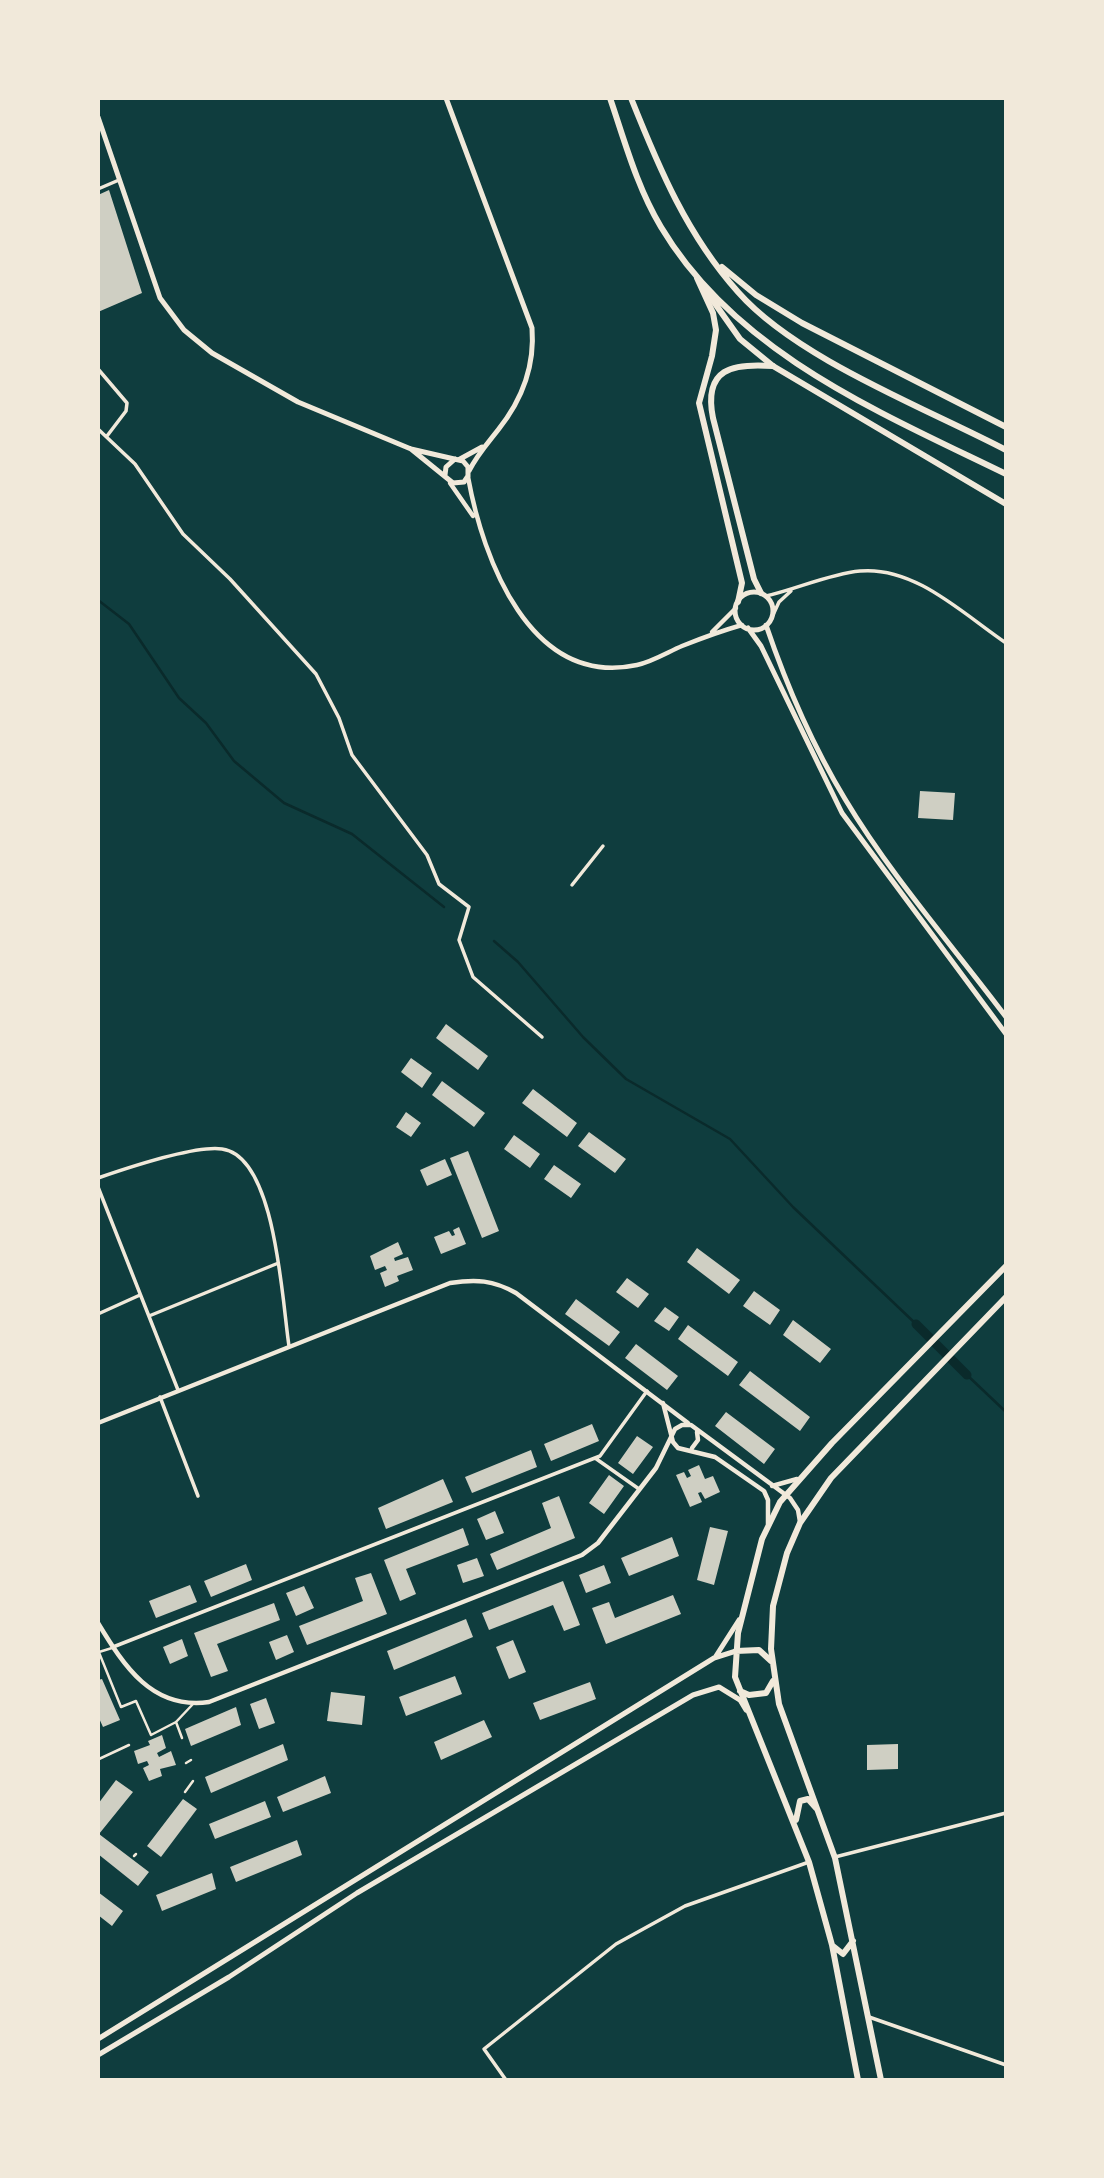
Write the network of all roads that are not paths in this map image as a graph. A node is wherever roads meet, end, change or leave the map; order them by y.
1 (446, 98) edge
2 (610, 98) edge
3 (631, 98) edge
4 (98, 117) edge
5 (119, 180) junction
6 (98, 189) edge
7 (715, 261) junction
8 (697, 278) junction
9 (773, 366) junction
10 (98, 369) edge
11 (1006, 427) edge
12 (98, 429) edge
13 (107, 436) junction
14 (489, 440) junction
15 (411, 449) junction
16 (1006, 450) edge
17 (457, 459) junction
18 (469, 473) junction
19 (1006, 474) edge
20 (448, 480) junction
21 (733, 498) junction
22 (723, 499) junction
23 (1006, 504) edge
24 (476, 520) junction
25 (792, 590) junction
26 (764, 594) junction
27 (737, 605) junction
28 (773, 615) junction
29 (766, 625) junction
30 (745, 627) junction
31 (708, 635) junction
32 (1006, 643) edge
33 (603, 846) dead end
34 (572, 885) dead end
35 (1003, 1008) edge
36 (1006, 1017) edge
37 (1006, 1034) edge
38 (542, 1037) dead end
39 (98, 1178) edge
40 (98, 1187) edge
41 (277, 1264) junction
42 (1006, 1266) edge
43 (140, 1295) junction
44 (1006, 1297) edge
45 (98, 1314) edge
46 (149, 1317) junction
47 (289, 1346) junction
48 (178, 1390) junction
49 (647, 1391) junction
50 (160, 1397) junction
51 (663, 1403) junction
52 (98, 1423) edge
53 (695, 1428) junction
54 (672, 1438) junction
55 (690, 1449) junction
56 (595, 1458) junction
57 (800, 1478) junction
58 (771, 1486) junction
59 (639, 1490) junction
60 (786, 1495) junction
61 (198, 1496) dead end
62 (800, 1523) junction
63 (768, 1525) junction
64 (742, 1613) junction
65 (98, 1623) edge
66 (113, 1647) junction
67 (98, 1651) edge
68 (736, 1651) junction
69 (714, 1658) junction
70 (774, 1671) junction
71 (719, 1687) junction
72 (739, 1690) junction
73 (193, 1704) junction
74 (748, 1714) junction
75 (176, 1722) junction
76 (182, 1738) dead end
77 (129, 1745) dead end
78 (99, 1759) edge
79 (191, 1760) dead end
80 (187, 1762) dead end
81 (193, 1781) dead end
82 (185, 1792) dead end
83 (1006, 1813) edge
84 (821, 1815) junction
85 (795, 1825) junction
86 (835, 1857) junction
87 (809, 1862) junction
88 (853, 1941) junction
89 (832, 1945) junction
90 (869, 2017) junction
91 (98, 2039) edge
92 (98, 2055) edge
93 (1006, 2065) edge
94 (506, 2080) edge
95 (858, 2080) edge
96 (881, 2080) edge

1 - 14 main road
2 - 8 main road
3 - 7 main road
4 - 5 main road
5 - 6 street
5 - 15 main road
7 - 11 main road
7 - 16 main road
8 - 9 main road
8 - 19 main road
8 - 22 main road
9 - 21 main road
9 - 23 main road
10 - 13 street
12 - 13 street
13 - 38 street
14 - 17 main road
14 - 18 main road
15 - 17 main road
15 - 20 main road
17 - 18 main road
17 - 20 main road
18 - 20 main road
18 - 24 street
20 - 24 street
21 - 22 main road
21 - 26 main road
22 - 27 main road
24 - 31 street
25 - 26 street
25 - 28 street
25 - 32 street
26 - 27 main road
26 - 28 main road
27 - 30 main road
27 - 31 street
28 - 29 main road
29 - 30 main road
29 - 35 main road
30 - 31 street
30 - 37 main road
33 - 34 street
35 - 36 main road
39 - 41 street
40 - 43 street
41 - 46 street
41 - 47 street
42 - 57 main road
43 - 45 street
43 - 46 street
44 - 62 main road
46 - 48 street
47 - 48 street
47 - 49 street
48 - 50 street
49 - 51 street
49 - 56 street
50 - 52 street
50 - 61 street
51 - 53 street
51 - 54 street
53 - 54 street
53 - 55 street
53 - 58 street
54 - 55 street
54 - 59 street
55 - 63 street
56 - 59 street
56 - 66 street
57 - 58 street
57 - 60 main road
58 - 60 street
59 - 73 street
60 - 62 street
60 - 63 main road
62 - 70 main road
63 - 64 main road
64 - 68 main road
64 - 69 main road
65 - 66 street
66 - 67 street
66 - 73 street
67 - 75 street
68 - 69 main road
68 - 70 main road
68 - 72 main road
69 - 91 main road
70 - 72 main road
70 - 84 main road
71 - 72 main road
71 - 74 main road
71 - 92 main road
72 - 74 main road
73 - 75 street
74 - 85 main road
75 - 76 street
77 - 78 street
79 - 80 street
81 - 82 street
83 - 86 street
84 - 85 main road
84 - 86 main road
85 - 87 main road
86 - 88 main road
87 - 89 main road
87 - 94 street
88 - 89 main road
88 - 90 main road
89 - 95 main road
90 - 93 street
90 - 96 main road

